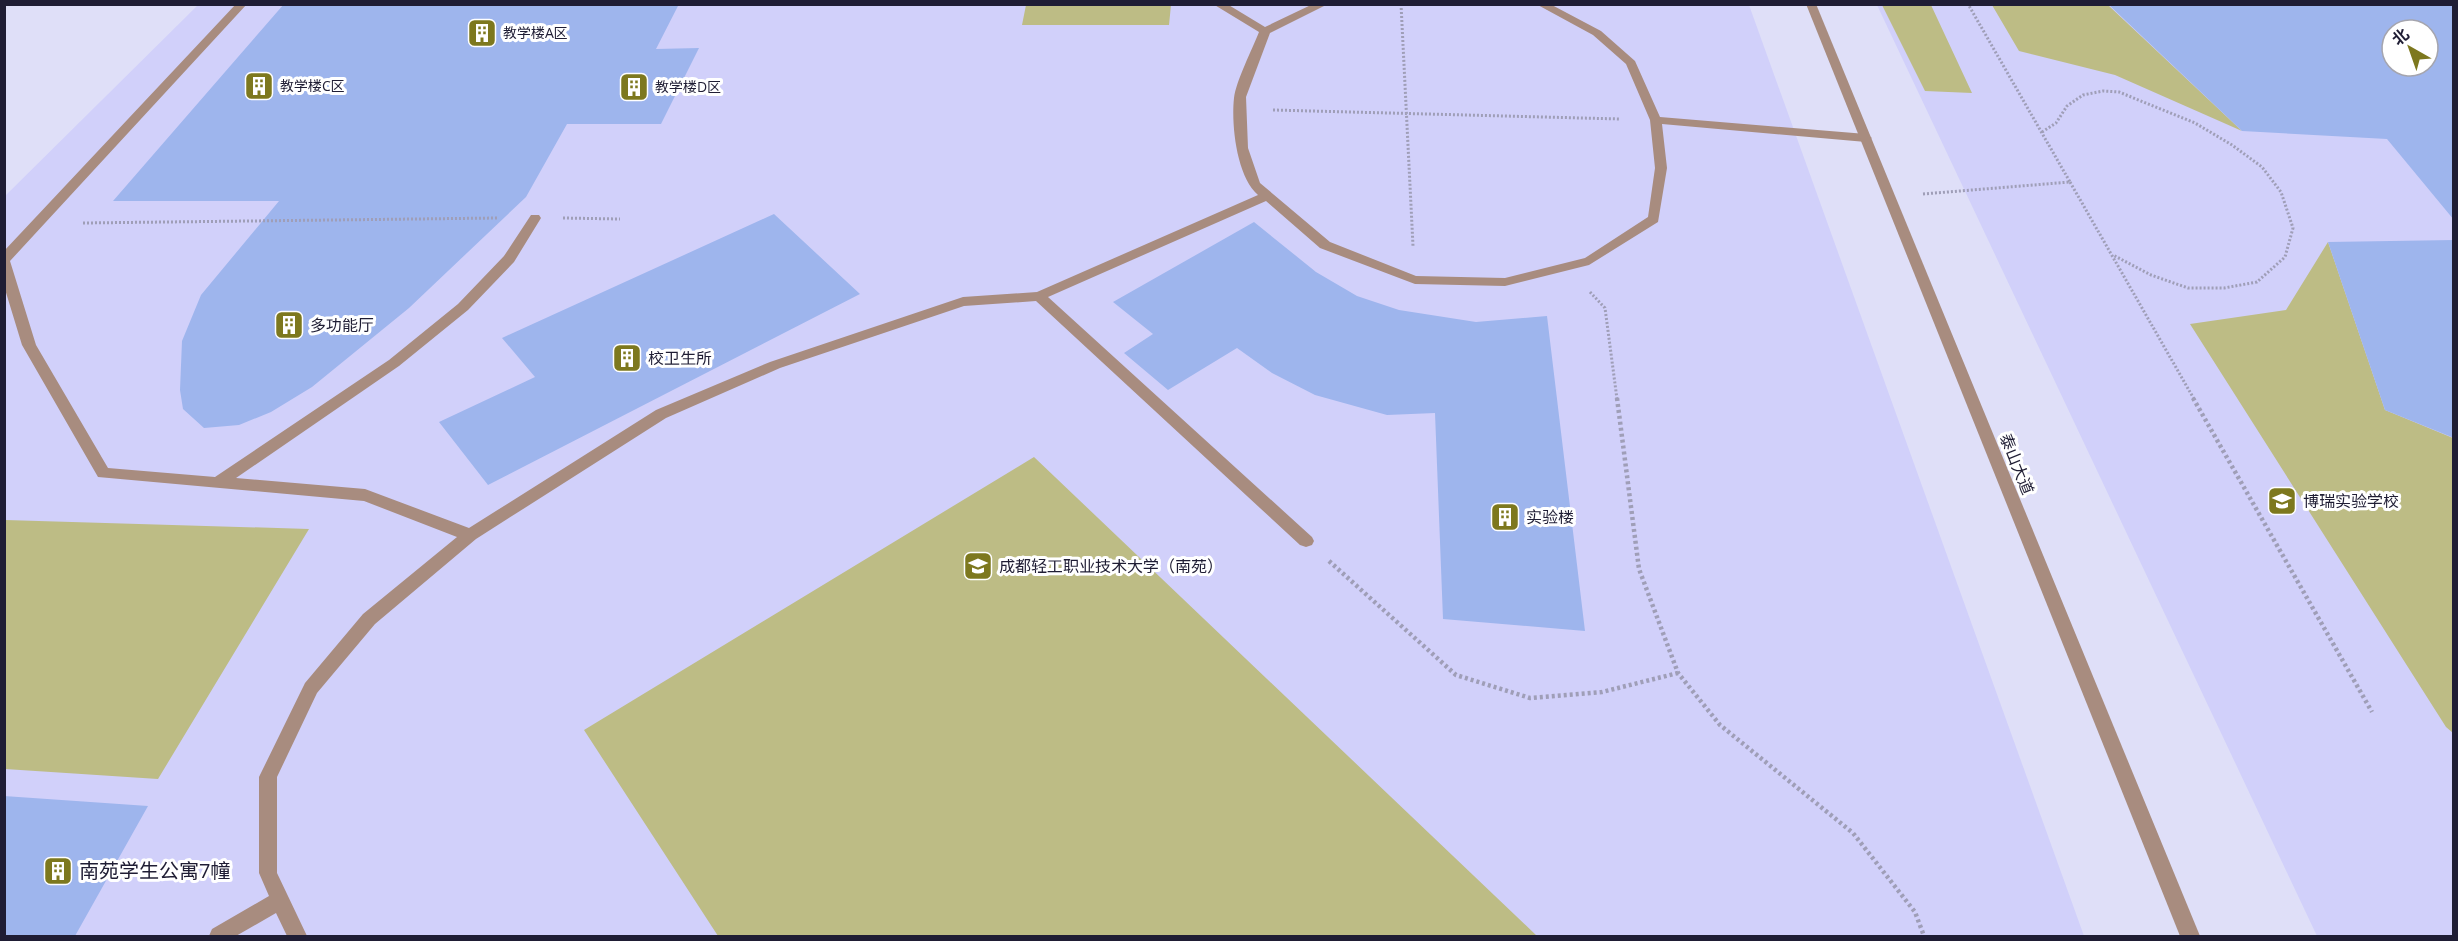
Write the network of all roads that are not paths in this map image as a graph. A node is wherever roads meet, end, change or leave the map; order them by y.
1 (242, 4) edge
2 (1218, 4) edge
3 (1323, 4) edge
4 (1811, 4) edge
5 (1547, 5) edge
6 (1265, 31) junction
7 (1656, 120) junction
8 (1866, 138) junction
9 (1267, 196) junction
10 (535, 218) road end
11 (4, 260) edge
12 (1039, 296) junction
13 (219, 482) junction
14 (470, 535) junction
15 (1306, 541) road end
16 (280, 900) junction
17 (219, 936) edge
18 (297, 936) edge
19 (2190, 936) edge

1 - 11 street
2 - 6 street
3 - 6 street
4 - 8 street, 泰山大道
5 - 7 street
6 - 9 street
7 - 8 street
7 - 9 street
8 - 19 street, 泰山大道
9 - 12 street
10 - 13 street
11 - 13 street
12 - 14 street
12 - 15 street
13 - 14 street
14 - 16 street
16 - 17 street
16 - 18 street

